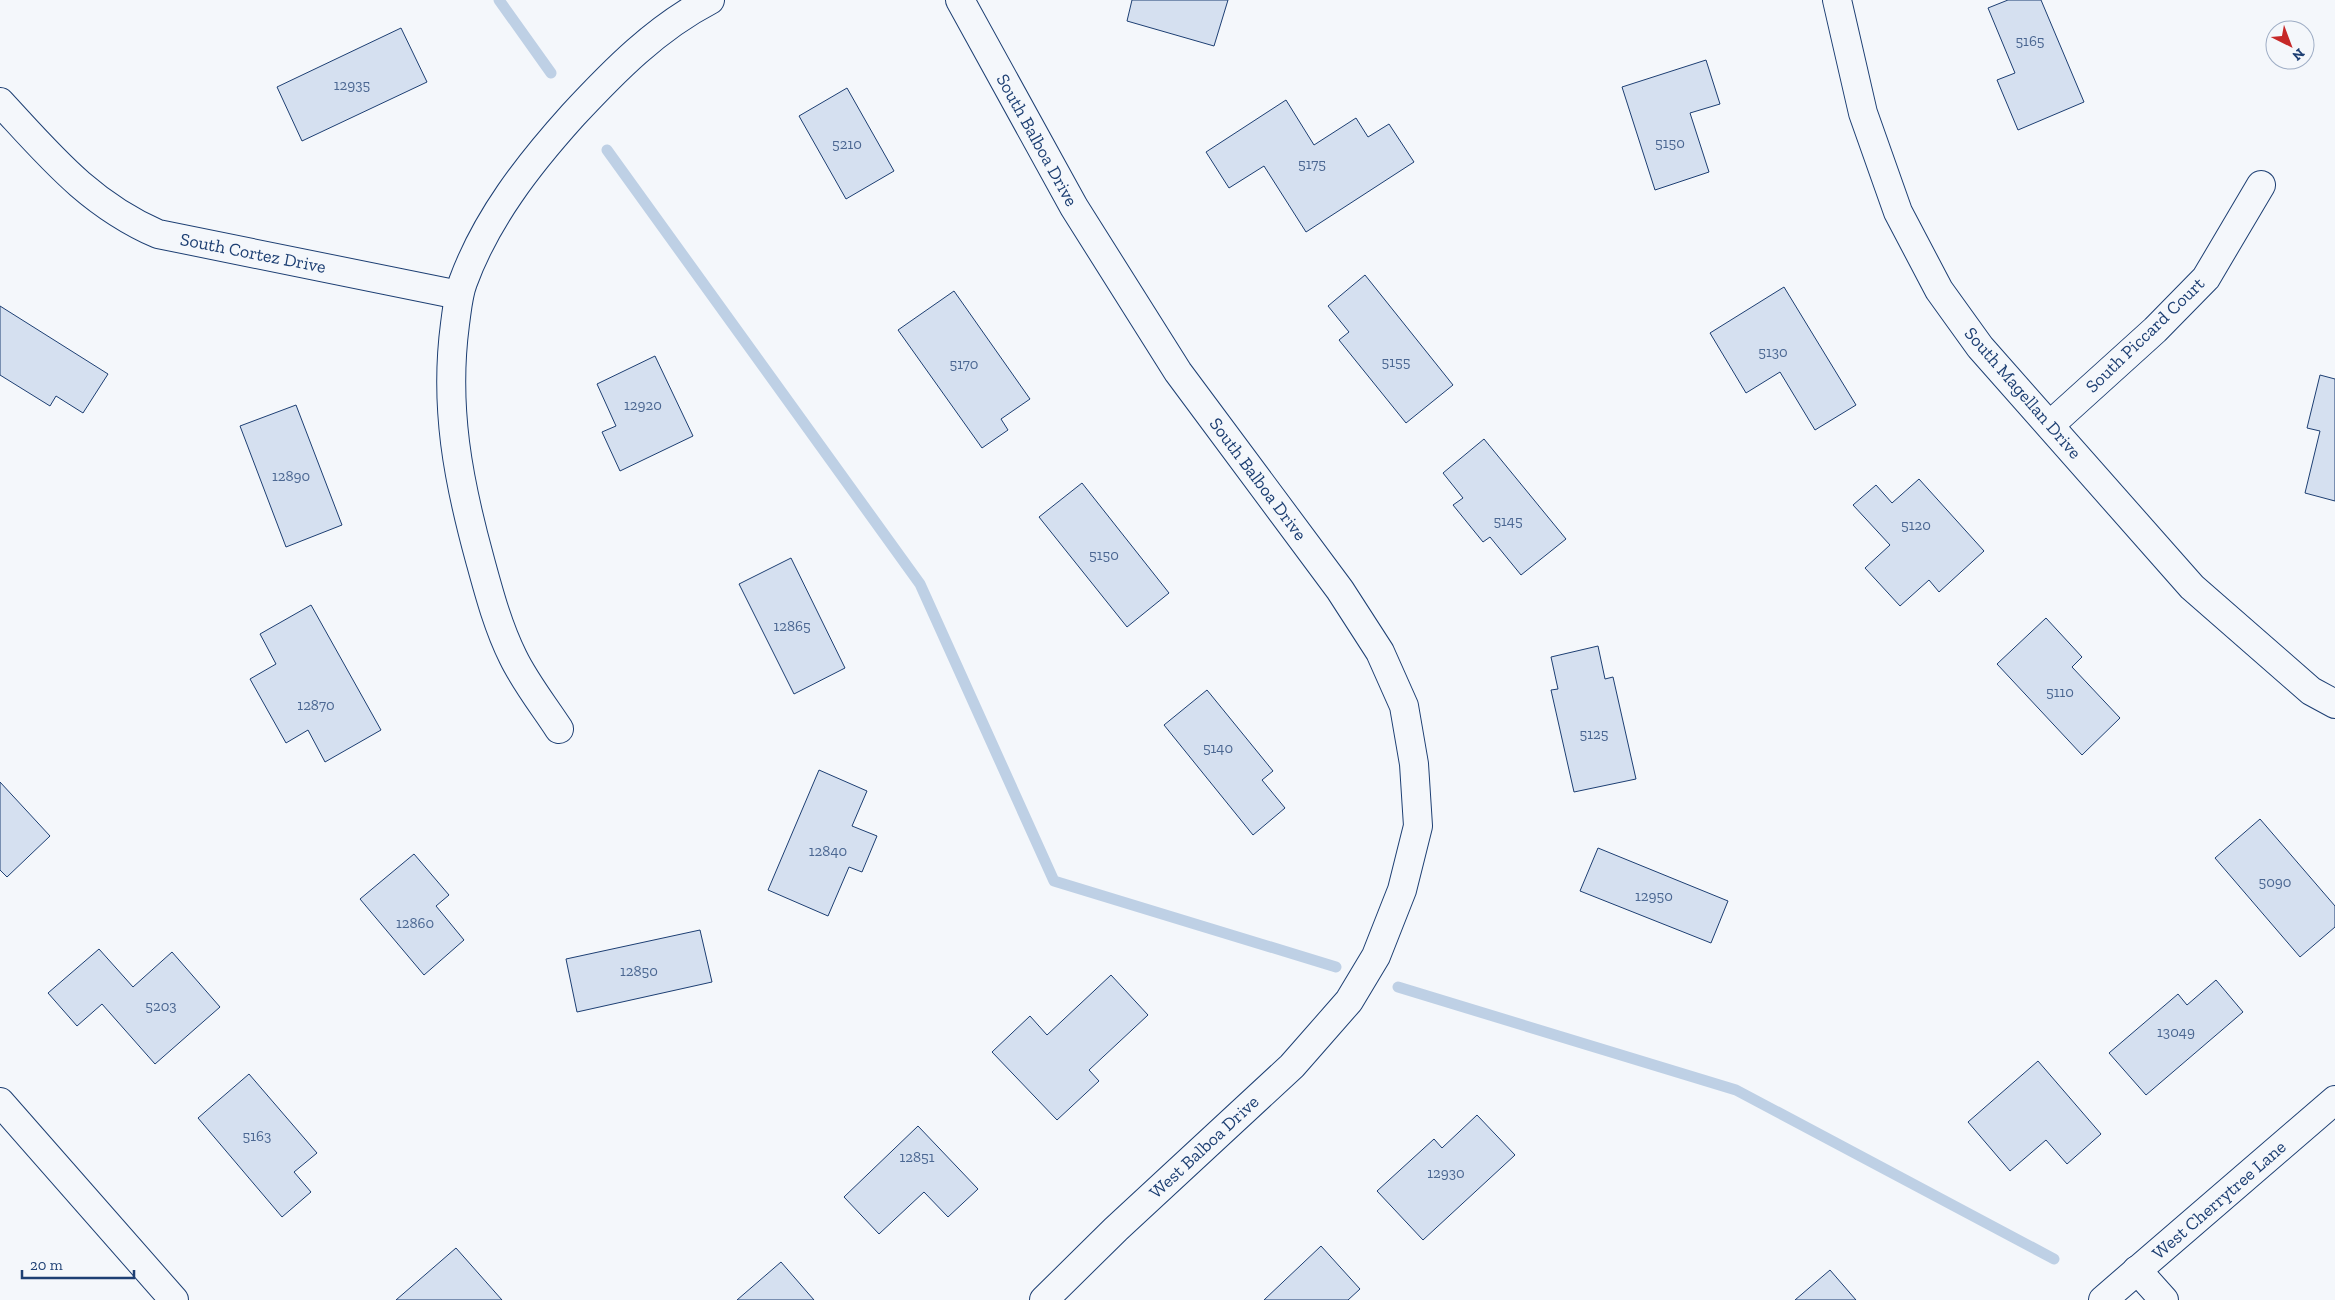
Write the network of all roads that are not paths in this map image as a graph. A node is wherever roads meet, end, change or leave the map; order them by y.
1 (710, 0) edge
2 (960, 0) edge
3 (1837, 0) edge
4 (0, 102) edge
5 (2261, 185) dead end
6 (459, 295) junction
7 (2050, 425) junction
8 (2335, 704) edge
9 (560, 729) dead end
10 (1357, 987) joint
11 (2335, 1100) edge
12 (3, 1112) edge
13 (2137, 1270) junction
14 (174, 1300) edge
15 (1044, 1300) edge
16 (2103, 1300) edge
17 (2164, 1300) edge

1 - 6 street
2 - 10 street, South Balboa Drive
3 - 7 street, South Magellan Drive
4 - 6 street, South Cortez Drive
5 - 7 street, South Piccard Court
6 - 9 street
7 - 8 street, South Magellan Drive
10 - 15 street, West Balboa Drive
11 - 13 street, West Cherrytree Lane
12 - 14 street
13 - 16 street, West Cherrytree Lane
13 - 17 street

